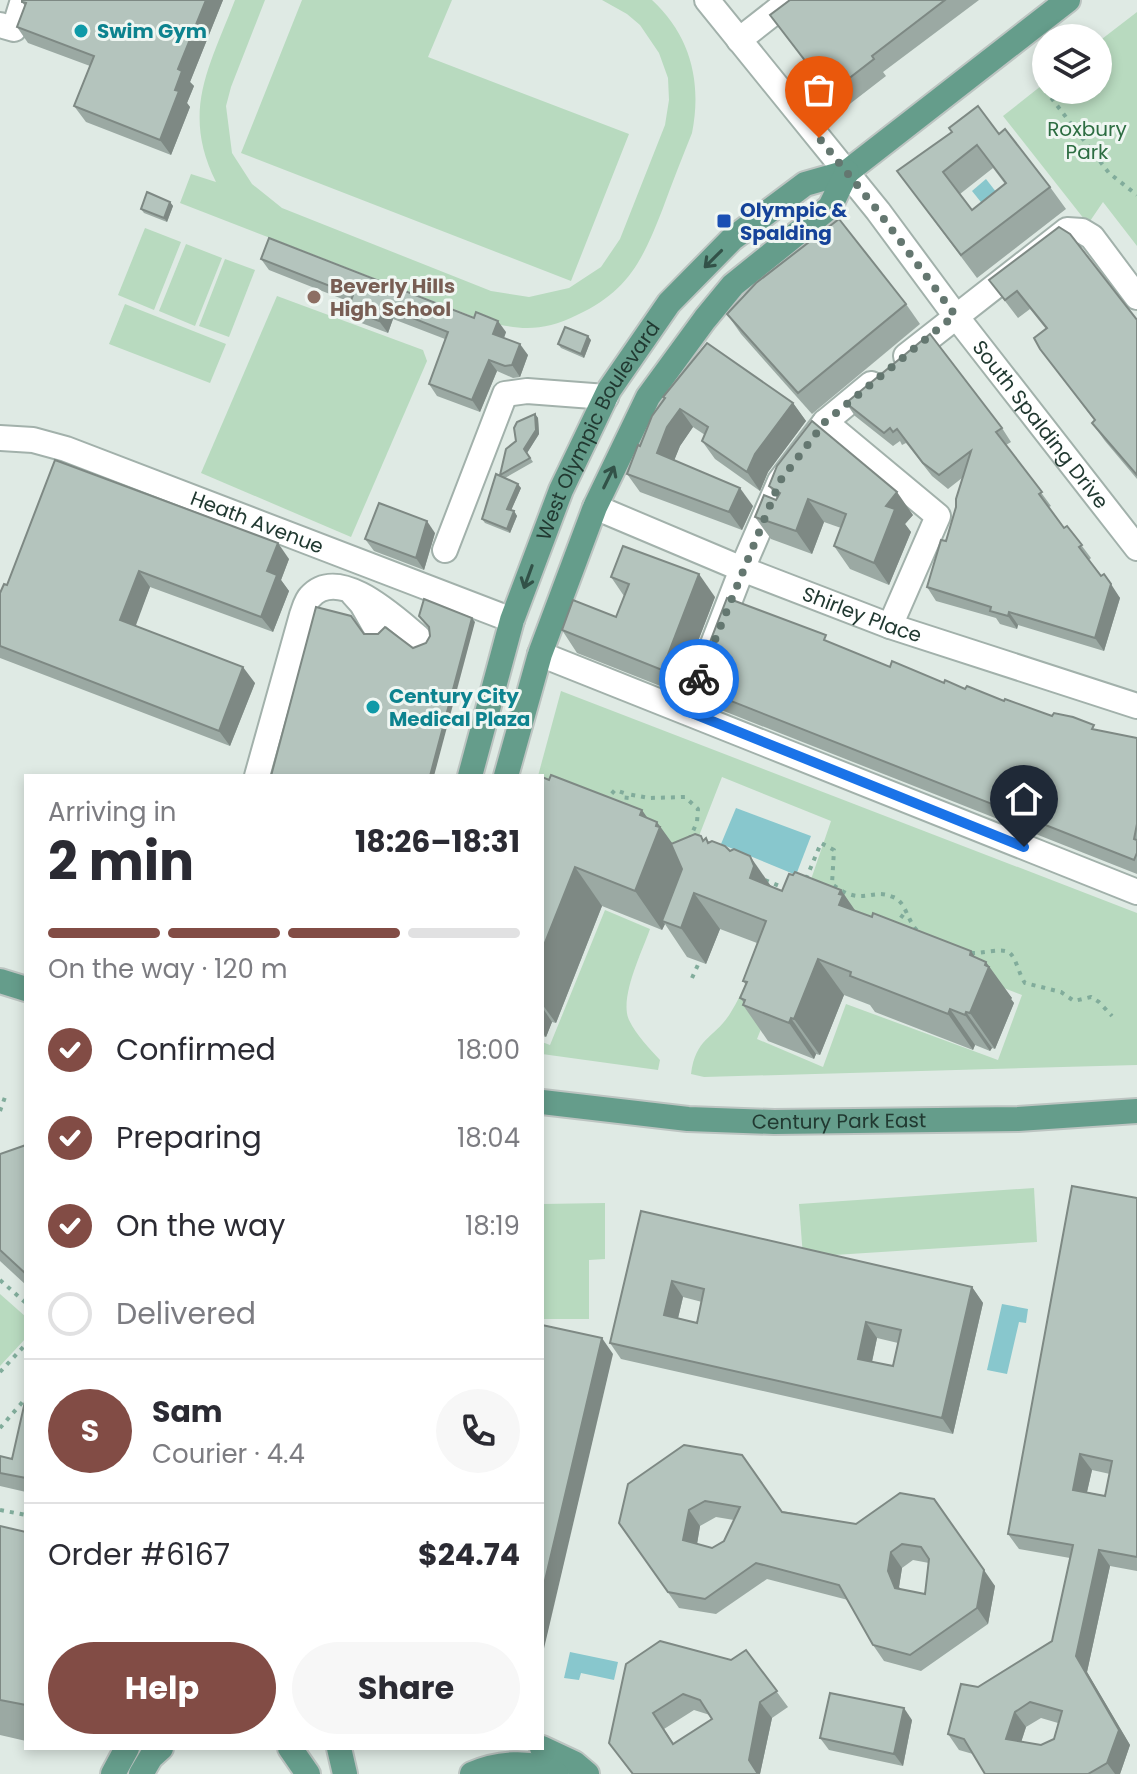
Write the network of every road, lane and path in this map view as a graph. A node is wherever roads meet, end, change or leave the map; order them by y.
1 (23, 0) edge
2 (707, 0) edge
3 (790, 0) edge
4 (1068, 0) edge
5 (0, 25) edge
6 (739, 40) junction
7 (1056, 104) edge
8 (847, 172) junction
9 (1137, 195) edge
10 (1137, 297) edge
11 (955, 315) junction
12 (606, 397) junction
13 (825, 422) junction
14 (0, 438) edge
15 (595, 507) junction
16 (1137, 548) edge
17 (445, 550) dead end
18 (742, 569) junction
19 (349, 589) junction
20 (512, 620) junction
21 (374, 625) dead end
22 (890, 626) junction
23 (418, 637) dead end
24 (540, 654) junction
25 (1137, 706) edge
26 (687, 711) junction
27 (258, 774) edge
28 (471, 774) edge
29 (507, 774) edge
30 (627, 794) junction
31 (605, 808) edge
32 (617, 813) edge
33 (689, 842) edge
34 (755, 876) edge
35 (806, 880) edge
36 (832, 884) junction
37 (793, 891) edge
38 (825, 891) edge
39 (1137, 892) edge
40 (905, 912) junction
41 (915, 929) junction
42 (922, 934) edge
43 (963, 952) edge
44 (703, 954) dead end
45 (692, 978) dead end
46 (0, 981) edge
47 (24, 988) edge
48 (1112, 1016) dead end
49 (5, 1097) dead end
50 (544, 1102) edge
51 (0, 1111) edge
52 (1137, 1111) edge
53 (0, 1280) edge
54 (24, 1301) edge
55 (24, 1350) edge
56 (0, 1372) edge
57 (24, 1400) edge
58 (0, 1428) edge
59 (0, 1510) edge
60 (24, 1515) edge
61 (544, 1749) edge
62 (126, 1750) edge
63 (159, 1750) edge
64 (291, 1750) edge
65 (339, 1750) edge
66 (113, 1774) edge
67 (141, 1774) edge
68 (308, 1774) edge
69 (345, 1774) edge
70 (472, 1774) edge
71 (556, 1774) edge
72 (587, 1774) edge

1 - 5 street
2 - 6 street, South Spalding Drive
3 - 6 street
4 - 8 main road, West Olympic Boulevard
6 - 8 street, South Spalding Drive
7 - 9 path
8 - 11 street, South Spalding Drive
8 -> 12 main road, West Olympic Boulevard
15 -> 8 main road, West Olympic Boulevard
10 - 11 street
11 - 13 street
11 - 16 street, South Spalding Drive
12 - 17 street
12 -> 20 main road, West Olympic Boulevard
13 - 18 street
13 - 22 street
14 - 20 street, Heath Avenue
15 - 18 street, Shirley Place
15 - 24 main road, West Olympic Boulevard
18 - 22 street, Shirley Place
18 - 26 street
19 - 21 street
19 - 23 street
19 - 27 street
20 - 28 main road, West Olympic Boulevard
22 - 25 street, Shirley Place
24 - 26 street
24 - 29 main road, West Olympic Boulevard
26 - 39 street
30 - 31 path
30 - 32 path
30 - 33 path
34 - 37 path
35 - 36 path
36 - 38 path
36 - 40 path
40 - 41 path
40 - 41 path
41 - 42 path
43 - 48 path
44 - 45 path
46 - 47 main road
49 - 51 path
50 - 52 main road, Century Park East
53 - 54 path
55 - 56 path
57 - 58 path
59 - 60 path
61 - 72 main road
62 - 66 main road
63 - 67 main road
64 - 68 main road
65 - 69 main road
70 - 71 main road

